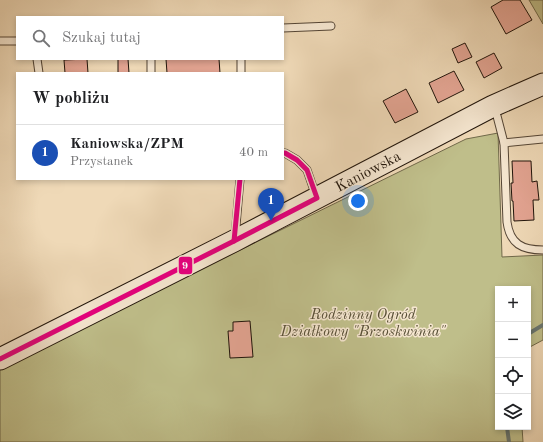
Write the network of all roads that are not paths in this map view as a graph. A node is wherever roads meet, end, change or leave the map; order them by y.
1 (331, 26) dead end
2 (284, 28) edge
3 (0, 41) edge
4 (16, 41) edge
5 (38, 60) edge
6 (151, 60) edge
7 (241, 60) edge
8 (38, 72) edge
9 (151, 72) edge
10 (241, 72) edge
11 (543, 84) edge
12 (493, 106) junction
13 (543, 139) edge
14 (504, 143) junction
15 (284, 153) edge
16 (240, 180) edge
17 (317, 198) junction
18 (234, 241) junction
19 (543, 250) edge
20 (0, 358) edge

1 - 2 lane
3 - 4 lane
5 - 8 lane
6 - 9 lane
7 - 10 lane
11 - 12 street, Kaniowska
12 - 14 lane
12 - 17 street, Kaniowska
13 - 14 lane
14 - 19 lane
15 - 17 lane
16 - 18 lane
17 - 18 street, Kaniowska
18 - 20 street, Kaniowska

